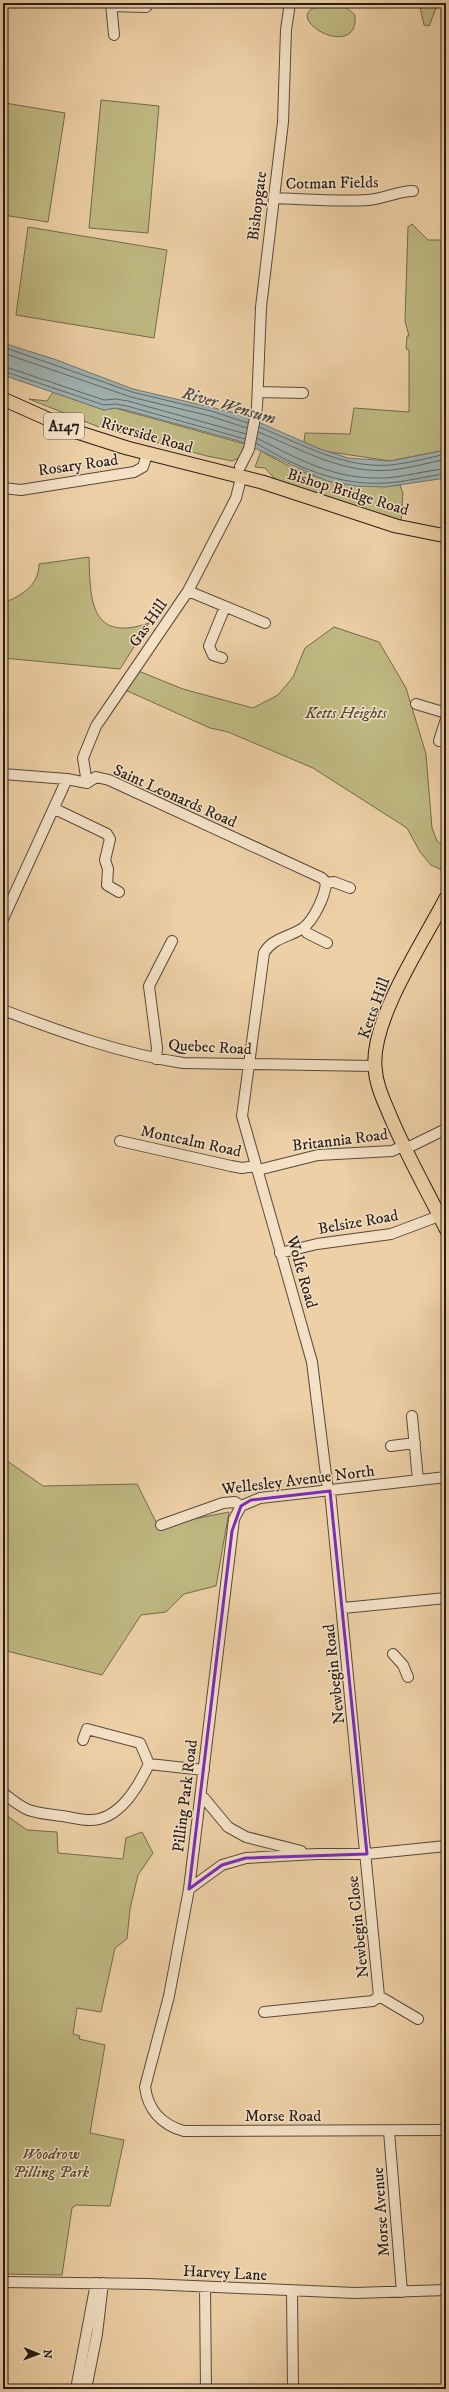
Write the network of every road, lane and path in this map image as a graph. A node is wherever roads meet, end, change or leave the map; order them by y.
1 (290, 3) edge
2 (111, 5) edge
3 (146, 7) dead end
4 (114, 35) dead end
5 (413, 191) dead end
6 (274, 198) junction
7 (258, 392) junction
8 (303, 393) dead end
9 (3, 399) edge
10 (148, 454) junction
11 (240, 472) junction
12 (3, 488) edge
13 (446, 536) edge
14 (188, 591) junction
15 (225, 607) junction
16 (265, 623) dead end
17 (222, 658) dead end
18 (416, 704) dead end
19 (446, 712) edge
20 (446, 719) edge
21 (439, 741) dead end
22 (3, 774) edge
23 (67, 779) junction
24 (87, 783) junction
25 (54, 809) junction
26 (330, 882) junction
27 (350, 888) dead end
28 (119, 892) dead end
29 (446, 898) edge
30 (3, 919) edge
31 (304, 927) junction
32 (172, 940) dead end
33 (327, 943) dead end
34 (3, 1010) edge
35 (156, 1059) junction
36 (248, 1064) junction
37 (374, 1066) junction
38 (446, 1128) edge
39 (120, 1142) dead end
40 (406, 1151) junction
41 (257, 1168) junction
42 (439, 1216) junction
43 (446, 1230) edge
44 (280, 1253) junction
45 (412, 1416) dead end
46 (415, 1443) junction
47 (390, 1446) dead end
48 (446, 1477) edge
49 (418, 1480) junction
50 (329, 1491) junction
51 (241, 1506) junction
52 (161, 1525) dead end
53 (446, 1598) edge
54 (343, 1608) junction
55 (393, 1654) dead end
56 (408, 1677) dead end
57 (83, 1740) dead end
58 (149, 1764) junction
59 (204, 1770) junction
60 (3, 1793) edge
61 (200, 1798) junction
62 (446, 1846) edge
63 (316, 1854) junction
64 (367, 1854) junction
65 (189, 1889) junction
66 (379, 1996) junction
67 (264, 2012) dead end
68 (418, 2019) dead end
69 (145, 2087) joint
70 (446, 2130) edge
71 (389, 2131) junction
72 (3, 2282) edge
73 (99, 2283) junction
74 (205, 2287) junction
75 (446, 2290) edge
76 (292, 2291) junction
77 (402, 2292) junction
78 (76, 2389) edge
79 (86, 2389) edge
80 (206, 2389) edge
81 (293, 2389) edge

1 - 6 street, Bishopgate
2 - 3 street
2 - 4 street
5 - 6 street, Cotman Fields
6 - 7 street, Bishopgate
7 - 8 street
7 - 11 street, Bishopgate
9 - 10 main road, Riverside Road / A147
10 - 11 main road, Riverside Road / A147
10 - 12 street, Rosary Road
11 - 13 main road, Bishop Bridge Road / A147
11 - 14 street, Gas Hill
14 - 15 street
14 - 24 street, Gas Hill
15 - 16 street
15 - 17 street
18 - 19 street
20 - 21 street
22 - 23 street, Saint Leonards Road
23 - 24 street, Saint Leonards Road
23 - 25 street
24 - 26 street, Saint Leonards Road
25 - 28 street
25 - 30 street
26 - 27 street, Saint Leonards Road
26 - 31 street
29 - 37 main road, Ketts Hill
31 - 33 street
31 - 36 street
32 - 35 street
34 - 35 street, Quebec Road
35 - 36 street, Quebec Road
36 - 37 street, Quebec Road
36 - 41 street, Wolfe Road
37 - 40 main road, Ketts Hill
38 - 40 street, Britannia Road
39 - 41 street, Montcalm Road
40 - 41 street, Britannia Road
40 - 42 main road, Ketts Hill
41 - 44 street, Wolfe Road
42 - 43 main road, Ketts Hill
42 - 44 street, Belsize Road
44 - 50 street, Wolfe Road
45 - 46 street
46 - 47 street, Wellesley Avenue North
46 - 49 street
48 - 49 street, Wellesley Avenue North
49 - 50 street, Wellesley Avenue North
50 - 51 street, Wellesley Avenue North
50 - 54 street, Newbegin Road
51 - 52 street, Wellesley Avenue North
51 - 59 street, Pilling Park Road
53 - 54 street
54 - 64 street, Newbegin Road
55 - 56 street
57 - 58 street
58 - 59 street
58 - 60 street
59 - 61 street, Pilling Park Road
61 - 63 street
61 - 65 street, Pilling Park Road
62 - 64 street
63 - 64 street
63 - 65 street
64 - 66 street, Newbegin Close
65 - 69 street, Pilling Park Road
66 - 67 street, Newbegin Close
66 - 68 street, Newbegin Close
69 - 71 street, Morse Road
70 - 71 street, Morse Road
71 - 77 street, Morse Avenue
72 - 73 street, Harvey Lane
73 - 74 street, Harvey Lane
73 - 78 street
73 - 79 street
74 - 76 street, Harvey Lane
74 - 80 street
75 - 77 street, Harvey Lane
76 - 77 street, Harvey Lane
76 - 81 street

